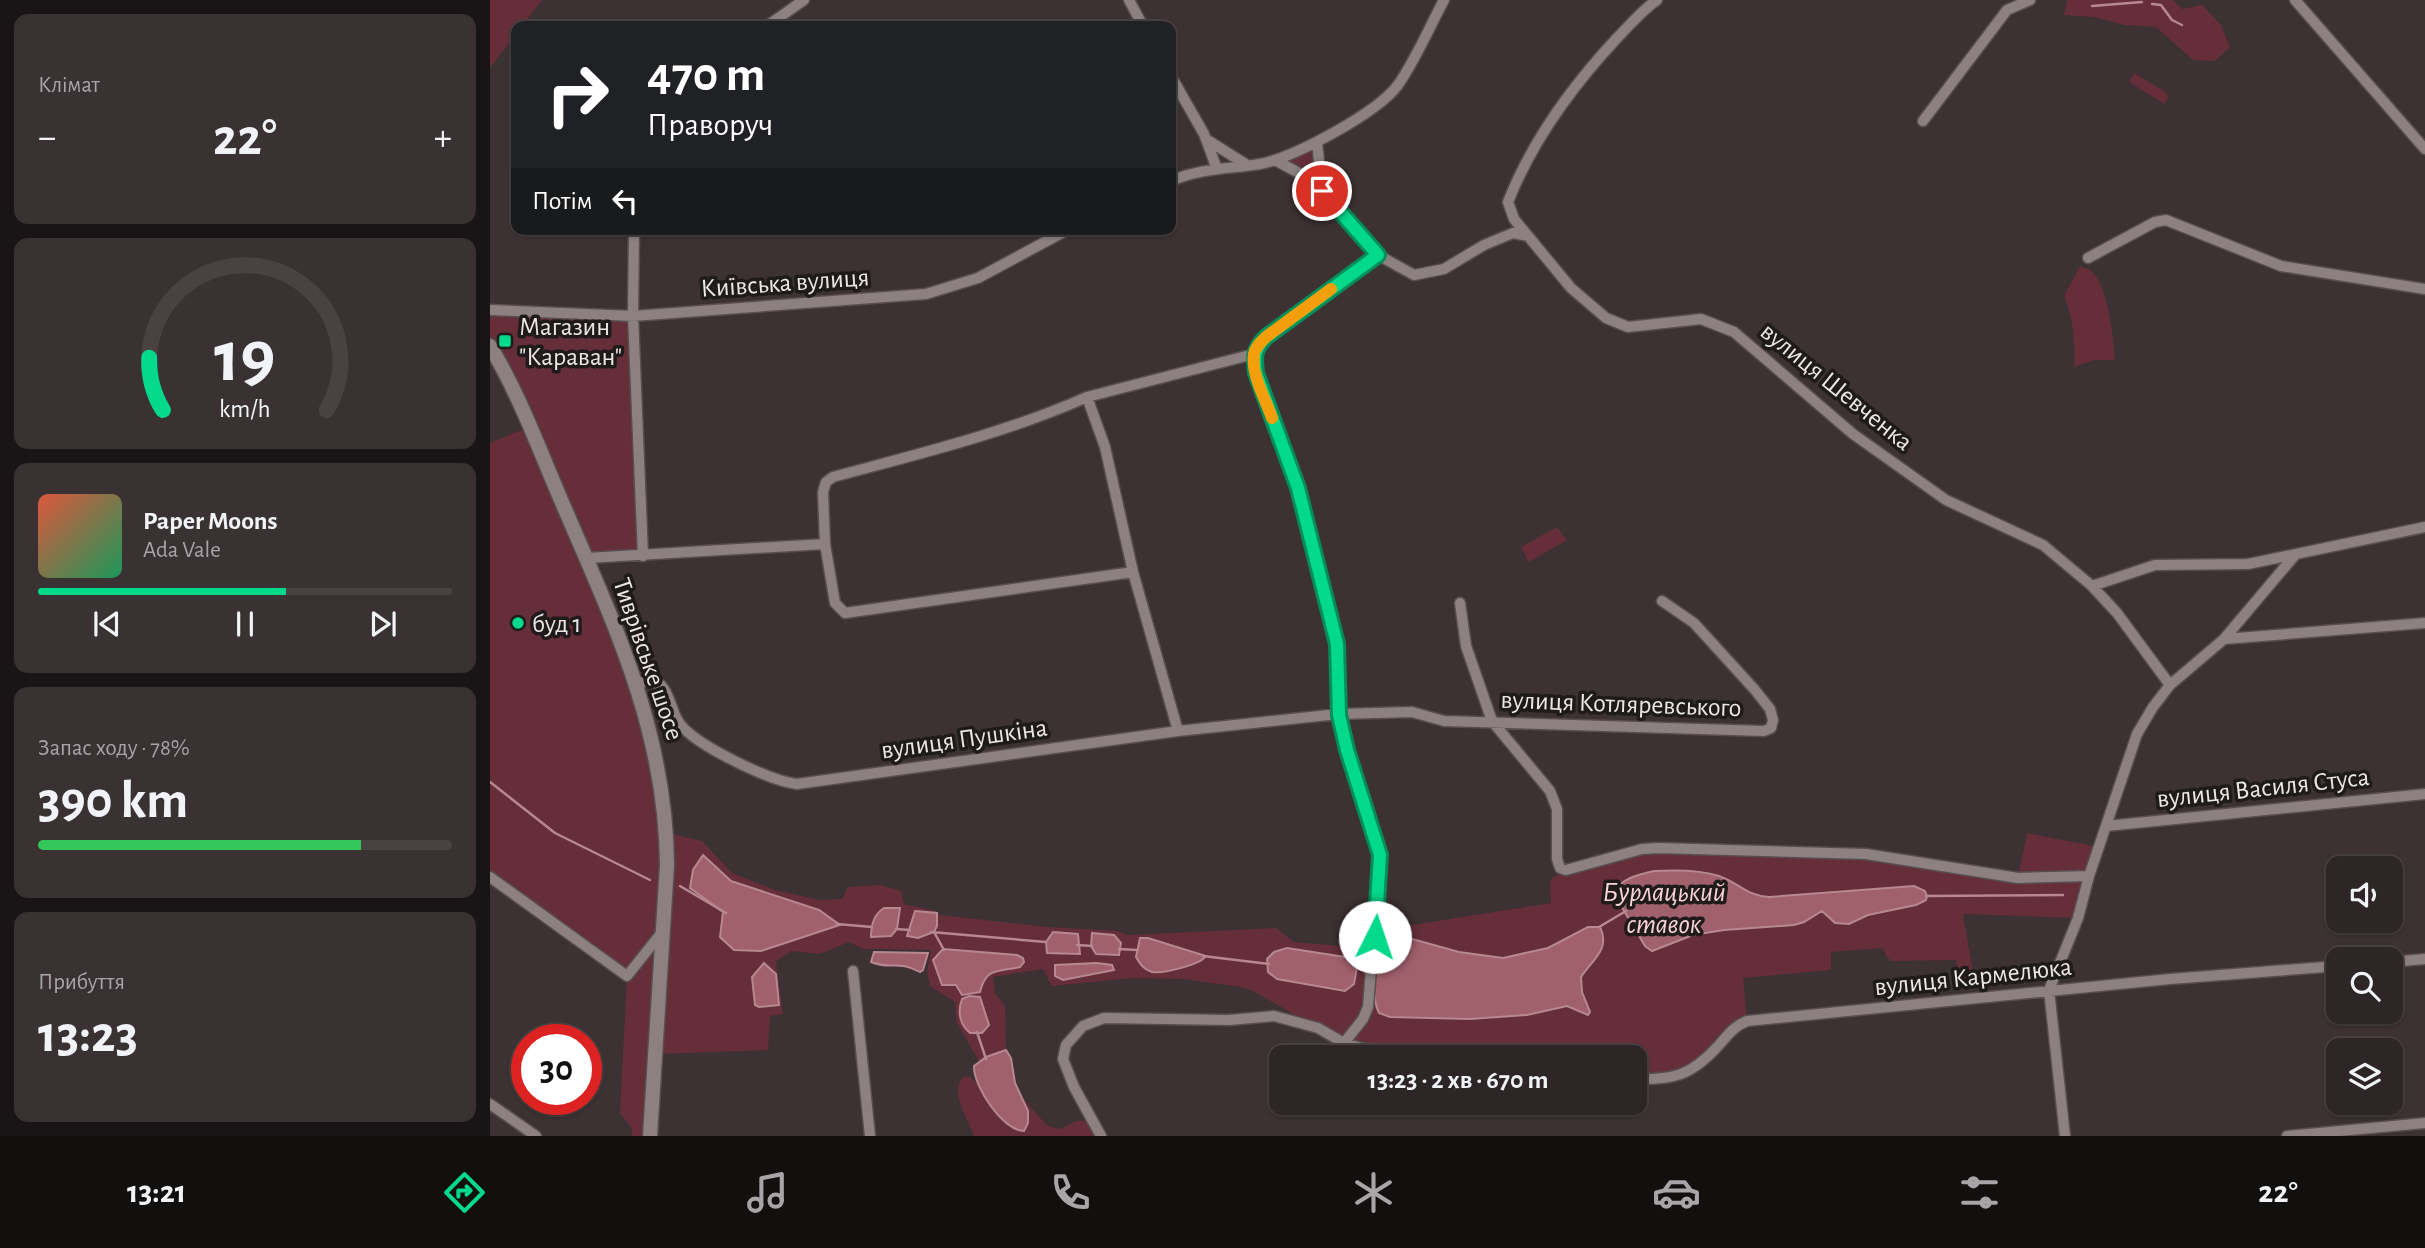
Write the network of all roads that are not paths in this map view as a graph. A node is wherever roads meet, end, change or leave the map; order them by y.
1 (804, 0) edge
2 (1129, 0) edge
3 (1444, 0) edge
4 (1657, 0) edge
5 (2030, 0) edge
6 (2295, 0) edge
7 (774, 21) edge
8 (1140, 21) edge
9 (1176, 85) edge
10 (1923, 121) dead end
11 (1207, 139) junction
12 (1317, 142) junction
13 (2425, 149) edge
14 (1275, 160) junction
15 (1247, 165) junction
16 (1217, 169) junction
17 (1176, 179) edge
18 (1322, 191) junction
19 (634, 235) edge
20 (1058, 235) edge
21 (1528, 236) junction
22 (1378, 255) junction
23 (2088, 258) dead end
24 (2425, 289) edge
25 (490, 310) edge
26 (633, 316) junction
27 (490, 346) edge
28 (1254, 354) junction
29 (1087, 397) junction
30 (2425, 527) edge
31 (825, 544) junction
32 (2295, 555) junction
33 (643, 556) junction
34 (587, 558) junction
35 (1133, 572) junction
36 (2092, 586) junction
37 (1662, 601) dead end
38 (1460, 603) dead end
39 (2425, 623) edge
40 (2224, 639) junction
41 (637, 683) junction
42 (2170, 685) junction
43 (1339, 715) junction
44 (1492, 721) junction
45 (1178, 731) junction
46 (2425, 794) edge
47 (2106, 826) junction
48 (2089, 876) junction
49 (490, 877) edge
50 (664, 929) junction
51 (2425, 959) edge
52 (2403, 961) edge
53 (2326, 967) edge
54 (853, 971) dead end
55 (2049, 990) junction
56 (1344, 1043) junction
57 (1351, 1045) edge
58 (1647, 1079) edge
59 (490, 1104) edge
60 (2425, 1123) edge
61 (536, 1136) edge
62 (650, 1136) edge
63 (870, 1136) edge
64 (1101, 1136) edge
65 (2065, 1136) edge
66 (2287, 1136) edge

1 - 7 street
2 - 8 street
3 - 12 street
4 - 21 street, вулиця Шевченка
5 - 10 street
6 - 13 street
9 - 11 street
11 - 15 street
11 - 16 street
12 - 14 street
12 - 18 street
14 - 15 street
14 - 18 street
15 - 16 street
16 - 17 street
18 - 22 street
19 - 26 street
20 - 26 street, Київська вулиця
21 - 22 street
21 - 36 street, вулиця Шевченка
22 - 28 street
23 - 24 street
25 - 26 street, Київська вулиця
26 - 33 street
27 - 34 main road, Тиврівське шосе
28 - 29 street
28 - 43 street
29 - 31 street
29 - 35 street
30 - 32 street
31 - 33 street
31 - 35 street
32 - 36 street
32 - 40 street
33 - 34 street
34 - 41 main road, Тиврівське шосе
35 - 45 street
36 - 42 street, вулиця Шевченка
37 - 44 street, вулиця Котляревського
38 - 44 street
39 - 40 street
40 - 42 street
41 - 45 street, вулиця Пушкіна
41 - 50 main road, Тиврівське шосе
42 - 47 street
43 - 44 street, вулиця Котляревського
43 - 45 street, вулиця Пушкіна
43 - 56 street
44 - 48 street
46 - 47 street, вулиця Василя Стуса
47 - 48 street
48 - 55 street
49 - 50 street
50 - 62 main road, Тиврівське шосе
51 - 52 street
53 - 55 street, вулиця Кармелюка
54 - 63 street
55 - 58 street, вулиця Кармелюка
55 - 65 street
56 - 57 street
56 - 64 street
59 - 61 street
60 - 66 street

